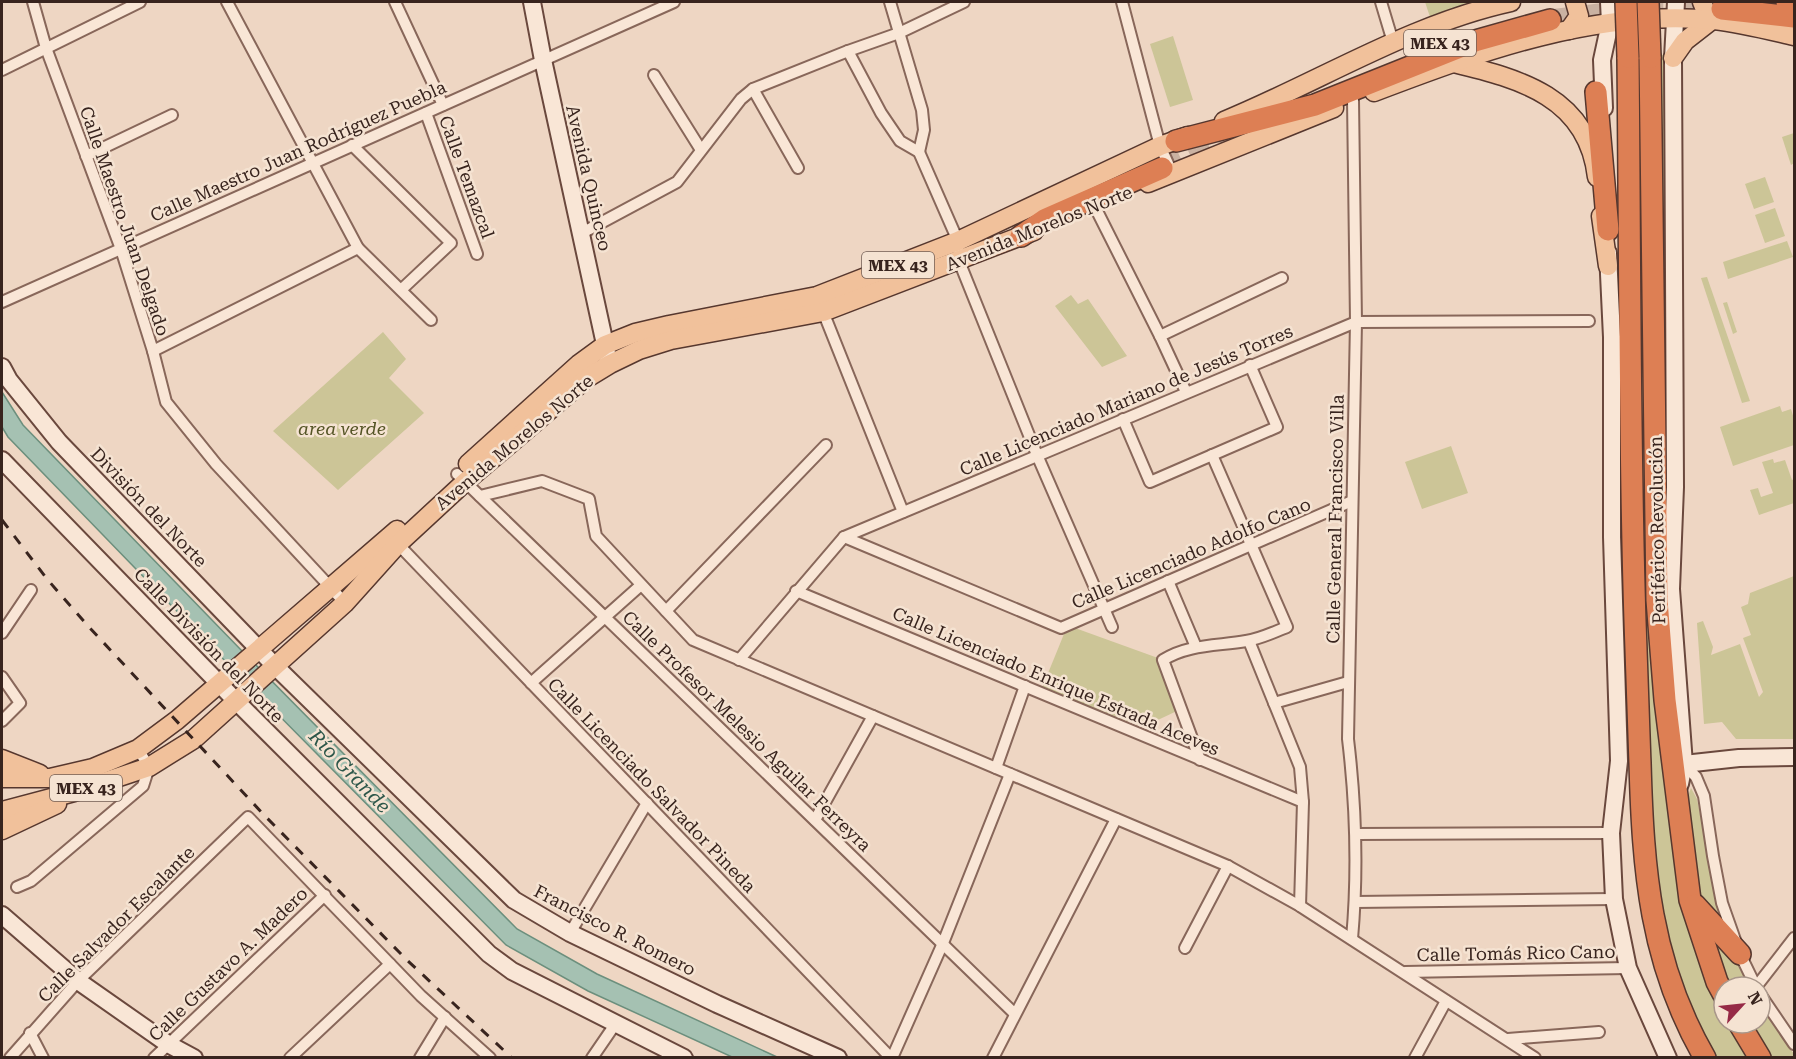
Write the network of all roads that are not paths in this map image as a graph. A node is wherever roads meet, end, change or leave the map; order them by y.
1 (33, 2) edge
2 (140, 2) edge
3 (227, 2) edge
4 (395, 2) edge
5 (532, 2) edge
6 (674, 2) edge
7 (891, 2) edge
8 (964, 2) edge
9 (1122, 2) edge
10 (1381, 2) edge
11 (1511, 2) edge
12 (1575, 2) edge
13 (1609, 2) edge
14 (1626, 2) edge
15 (1648, 2) edge
16 (1702, 2) tunnel mouth
17 (1786, 2) edge
18 (1794, 3) edge
19 (1794, 8) edge
20 (1676, 10) edge
21 (1717, 15) junction
22 (1794, 17) edge
23 (1610, 23) junction
24 (1569, 30) junction
25 (899, 33) junction
26 (1794, 36) edge
27 (1393, 42) junction
28 (46, 48) junction
29 (848, 51) junction
30 (1673, 58) junction
31 (543, 60) junction
32 (1453, 62) junction
33 (2, 70) edge
34 (654, 75) dead end
35 (1336, 87) dead end
36 (753, 89) junction
37 (1596, 92) dead end
38 (1353, 100) junction
39 (443, 105) junction
40 (426, 112) junction
41 (172, 115) dead end
42 (1168, 144) junction
43 (352, 146) junction
44 (701, 150) junction
45 (919, 152) junction
46 (86, 156) junction
47 (311, 163) junction
48 (798, 168) dead end
49 (1167, 171) junction
50 (1094, 205) junction
51 (1608, 230) junction
52 (582, 233) junction
53 (1021, 236) junction
54 (958, 241) junction
55 (358, 248) junction
56 (121, 249) junction
57 (477, 254) dead end
58 (958, 261) junction
59 (1608, 266) junction
60 (1282, 278) dead end
61 (402, 290) junction
62 (2, 302) edge
63 (820, 304) junction
64 (431, 320) dead end
65 (1589, 321) dead end
66 (1356, 322) junction
67 (1160, 336) junction
68 (605, 345) junction
69 (153, 351) junction
70 (609, 364) junction
71 (1251, 365) junction
72 (2, 367) edge
73 (1186, 392) junction
74 (1123, 419) junction
75 (826, 445) dead end
76 (1037, 455) junction
77 (1212, 455) junction
78 (2, 460) edge
79 (461, 478) junction
80 (480, 496) junction
81 (1352, 501) junction
82 (903, 512) junction
83 (844, 537) junction
84 (394, 540) junction
85 (1251, 545) junction
86 (1168, 581) junction
87 (641, 585) junction
88 (331, 588) junction
89 (31, 590) dead end
90 (796, 591) junction
91 (345, 603) junction
92 (1615, 608) junction
93 (1103, 609) junction
94 (666, 611) junction
95 (605, 617) junction
96 (1112, 627) dead end
97 (2, 633) edge
98 (1249, 641) junction
99 (1196, 647) junction
100 (255, 653) junction
101 (739, 660) junction
102 (273, 670) junction
103 (2, 676) edge
104 (226, 677) junction
105 (1348, 682) junction
106 (531, 683) junction
107 (1025, 686) junction
108 (243, 696) junction
109 (1274, 703) junction
110 (873, 716) junction
111 (2, 721) edge
112 (138, 749) junction
113 (1794, 758) edge
114 (2, 759) edge
115 (1200, 760) junction
116 (1684, 764) junction
117 (149, 767) junction
118 (996, 768) junction
119 (1010, 774) junction
120 (2, 778) edge
121 (50, 778) junction
122 (1641, 788) junction
123 (74, 792) junction
124 (1677, 800) junction
125 (1303, 802) junction
126 (647, 803) junction
127 (2, 811) edge
128 (1116, 819) junction
129 (815, 820) junction
130 (2, 830) edge
131 (1611, 833) junction
132 (1356, 834) junction
133 (1228, 866) junction
134 (17, 887) dead end
135 (325, 895) junction
136 (1614, 899) junction
137 (1690, 900) junction
138 (1355, 902) junction
139 (1300, 906) junction
140 (4, 922) edge
141 (570, 933) junction
142 (1794, 938) edge
143 (1352, 939) junction
144 (943, 943) junction
145 (1185, 948) dead end
146 (1740, 954) junction
147 (390, 964) junction
148 (1628, 968) junction
149 (1405, 972) junction
150 (1715, 975) edge
151 (1750, 975) edge
152 (1765, 975) edge
153 (78, 981) junction
154 (1446, 1001) junction
155 (1014, 1012) junction
156 (1772, 1012) edge
157 (445, 1017) junction
158 (616, 1023) junction
159 (1599, 1032) dead end
160 (30, 1033) junction
161 (1746, 1035) edge
162 (1508, 1039) junction
163 (168, 1044) junction
164 (1794, 1044) edge
165 (1668, 1057) edge
166 (10, 1058) edge
167 (43, 1058) edge
168 (154, 1058) edge
169 (194, 1058) edge
170 (290, 1058) edge
171 (420, 1058) edge
172 (490, 1058) edge
173 (592, 1058) edge
174 (684, 1058) edge
175 (838, 1058) edge
176 (891, 1058) edge
177 (993, 1058) edge
178 (1415, 1058) edge
179 (1535, 1058) edge
180 (1705, 1058) edge
181 (1760, 1058) edge

1 - 28 street, Calle Maestro Juan Delgado
2 - 28 street
3 - 47 street
4 - 39 street
5 - 31 main road, Avenida Quinceo
6 - 31 street, Calle Maestro Juan Rodríguez Puebla
7 - 25 street
8 - 25 street
9 - 42 street
10 - 27 street
11 - 27 main road, Avenida Morelos Norte
12 - 24 main road
13 - 23 main road
14 - 122 highway, Periférico Revolución, bridge
15 - 124 highway, Periférico Revolución, bridge
16 - 21 main road
17 - 18 highway
17 - 19 highway
20 - 21 main road, Avenida Morelos Norte
20 - 23 main road, Avenida Morelos Norte
20 - 30 main road
21 - 22 highway
21 - 26 main road, Avenida Morelos Norte
21 - 30 main road
23 - 24 main road, Avenida Morelos Norte
23 - 51 main road
24 - 32 main road, Avenida Morelos Norte
25 - 29 street
25 - 45 street
27 - 42 main road, Avenida Morelos Norte
28 - 33 street
28 - 46 street, Calle Maestro Juan Delgado
29 - 36 street
29 - 45 street
30 - 116 main road
31 - 39 street, Calle Maestro Juan Rodríguez Puebla
31 - 52 main road, Avenida Quinceo
32 - 38 main road, Avenida Morelos Norte
32 - 59 main road
34 - 44 street
35 - 42 highway, MEX 43
36 - 44 street
36 - 48 street
37 - 51 highway
38 - 49 main road, Avenida Morelos Norte
38 - 66 street, Calle General Francisco Villa
39 - 40 street, Calle Maestro Juan Rodríguez Puebla
40 - 43 street, Calle Maestro Juan Rodríguez Puebla
40 - 57 street, Calle Temazcal
41 - 46 street
42 - 49 street
42 - 54 main road, Avenida Morelos Norte / MEX 43
43 - 47 street, Calle Maestro Juan Rodríguez Puebla
43 - 61 street
44 - 52 street
45 - 54 street
46 - 56 street, Calle Maestro Juan Delgado
47 - 55 street
47 - 56 street, Calle Maestro Juan Rodríguez Puebla
49 - 50 main road, Avenida Morelos Norte
49 - 53 highway, MEX 43
50 - 53 main road, Avenida Morelos Norte
50 - 67 street
51 - 59 main road
52 - 68 main road, Avenida Quinceo
53 - 58 main road, Avenida Morelos Norte / MEX 43
54 - 58 street
54 - 63 main road, Avenida Morelos Norte / MEX 43
55 - 61 street
55 - 69 street
56 - 62 street, Calle Maestro Juan Rodríguez Puebla
56 - 69 street, Calle Maestro Juan Delgado
58 - 63 main road, Avenida Morelos Norte / MEX 43
58 - 76 street
59 - 92 main road
60 - 67 street
61 - 64 street
63 - 68 main road, Avenida Morelos Norte / MEX 43
63 - 70 main road, Avenida Morelos Norte / MEX 43
63 - 82 street
65 - 66 street, Calle Licenciado Mariano de Jesús Torres
66 - 71 street, Calle Licenciado Mariano de Jesús Torres
66 - 81 street, Calle General Francisco Villa
67 - 73 street
68 - 70 main road, Avenida Quinceo
68 - 79 main road, Avenida Morelos Norte / MEX 43
69 - 88 street, Calle Maestro Juan Delgado
70 - 79 main road, Avenida Morelos Norte / MEX 43
71 - 73 street, Calle Licenciado Mariano de Jesús Torres
71 - 77 street
72 - 100 main road, División del Norte
73 - 74 street, Calle Licenciado Mariano de Jesús Torres
74 - 76 street, Calle Licenciado Mariano de Jesús Torres
74 - 77 street
75 - 94 street
76 - 82 street, Calle Licenciado Mariano de Jesús Torres
76 - 93 street
77 - 85 street
78 - 104 main road, Calle División del Norte
79 - 80 street, Calle Profesor Melesio Aguilar Ferreyra
79 - 84 main road, Avenida Morelos Norte / MEX 43
80 - 87 street
80 - 95 street, Calle Profesor Melesio Aguilar Ferreyra
81 - 85 street, Calle Licenciado Adolfo Cano
81 - 105 street, Calle General Francisco Villa
82 - 83 street, Calle Licenciado Mariano de Jesús Torres
83 - 90 street, Calle Licenciado Mariano de Jesús Torres
83 - 93 street, Calle Licenciado Adolfo Cano
84 - 88 main road, Avenida Morelos Norte / MEX 43
84 - 91 main road, Avenida Morelos Norte / MEX 43
84 - 106 street, Calle Licenciado Salvador Pineda
85 - 86 street, Calle Licenciado Adolfo Cano
85 - 98 street
86 - 93 street, Calle Licenciado Adolfo Cano
86 - 99 street
87 - 94 street
87 - 95 street
88 - 91 street, Calle Maestro Juan Delgado
88 - 100 main road, Avenida Morelos Norte / MEX 43
89 - 97 street
90 - 101 street, Calle Licenciado Mariano de Jesús Torres
90 - 107 street, Calle Licenciado Enrique Estrada Aceves
91 - 102 main road, Avenida Morelos Norte / MEX 43
92 - 122 main road, Periférico Revolución
92 - 131 main road
93 - 96 street
94 - 101 street
95 - 106 street
95 - 129 street, Calle Profesor Melesio Aguilar Ferreyra
98 - 99 street
98 - 109 street
99 - 115 street
100 - 102 main road, División del Norte
100 - 104 main road, Avenida Morelos Norte / MEX 43
101 - 110 street
102 - 108 main road, Avenida Morelos Norte / MEX 43
102 - 141 main road, Francisco R. Romero
103 - 111 street
104 - 108 main road, Calle División del Norte
104 - 112 main road, Avenida Morelos Norte / MEX 43
105 - 109 street
105 - 132 street, Calle General Francisco Villa
106 - 126 street, Calle Licenciado Salvador Pineda
107 - 115 street, Calle Licenciado Enrique Estrada Aceves
107 - 118 street
108 - 117 main road, Avenida Morelos Norte / MEX 43
108 - 158 main road, Calle División del Norte
109 - 125 street
110 - 118 street
110 - 129 street
112 - 117 street
112 - 121 main road, Avenida Morelos Norte / MEX 43
113 - 116 main road
114 - 121 main road
115 - 125 street, Calle Licenciado Enrique Estrada Aceves
116 - 124 main road
116 - 146 street
117 - 123 main road, Avenida Morelos Norte / MEX 43
117 - 134 street
118 - 119 street
119 - 128 street
119 - 144 street
120 - 121 main road, Avenida Morelos Norte / MEX 43
122 - 180 highway, Periférico Revolución
123 - 127 main road, Avenida Morelos Norte / MEX 43
123 - 130 main road
124 - 137 highway, Periférico Revolución
125 - 139 street
126 - 141 street
126 - 176 street, Calle Licenciado Salvador Pineda
128 - 133 street
128 - 155 street
129 - 144 street, Calle Profesor Melesio Aguilar Ferreyra
131 - 132 street
131 - 136 main road
132 - 138 street, Calle General Francisco Villa
133 - 139 street
133 - 145 street
135 - 147 street
135 - 153 street, Calle Salvador Escalante
135 - 163 street, Calle Gustavo A. Madero
136 - 138 street
136 - 148 main road
137 - 146 highway
137 - 150 highway, Periférico Revolución
138 - 143 street, Calle General Francisco Villa
139 - 143 street
140 - 153 main road
141 - 175 main road, Francisco R. Romero
142 - 152 street
143 - 149 street
144 - 155 street, Calle Profesor Melesio Aguilar Ferreyra
144 - 176 street
146 - 151 street
147 - 157 street
147 - 170 street
148 - 149 street, Calle Tomás Rico Cano
148 - 165 main road
149 - 154 street
153 - 160 street, Calle Salvador Escalante
153 - 163 main road
154 - 162 street
154 - 178 street
155 - 177 street
156 - 164 street
157 - 171 street
157 - 172 street
158 - 173 street
158 - 174 main road, Calle División del Norte
159 - 162 street
160 - 166 street, Calle Salvador Escalante
160 - 167 street
161 - 181 highway
162 - 179 street
163 - 168 street, Calle Gustavo A. Madero
163 - 169 main road

